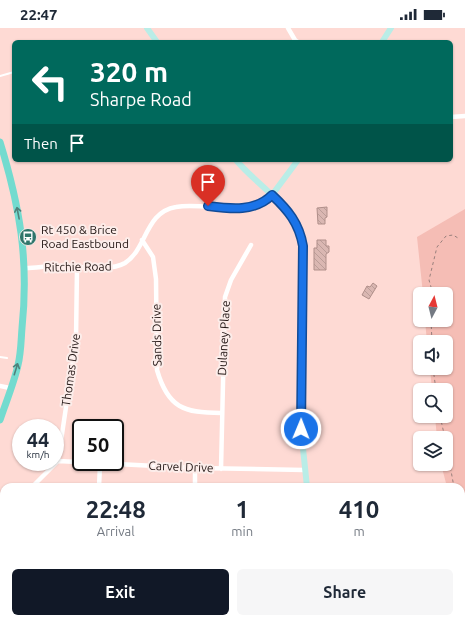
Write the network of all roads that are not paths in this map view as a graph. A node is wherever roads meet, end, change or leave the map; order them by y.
1 (148, 28) edge
2 (288, 28) edge
3 (392, 28) edge
4 (156, 40) edge
5 (295, 40) edge
6 (383, 40) edge
7 (12, 73) edge
8 (0, 76) edge
9 (465, 116) edge
10 (453, 117) edge
11 (0, 142) edge
12 (238, 162) edge
13 (297, 162) edge
14 (272, 195) junction
15 (142, 240) junction
16 (251, 246) dead end
17 (77, 267) junction
18 (26, 268) junction
19 (0, 357) edge
20 (7, 358) dead end
21 (0, 386) edge
22 (10, 388) junction
23 (221, 413) junction
24 (0, 420) edge
25 (64, 421) edge
26 (124, 466) edge
27 (195, 468) junction
28 (221, 469) junction
29 (304, 470) junction
30 (48, 471) edge
31 (100, 471) edge
32 (36, 483) edge
33 (99, 483) edge
34 (195, 483) edge
35 (306, 483) edge

1 - 4 main road
2 - 5 street
3 - 6 main road
7 - 8 lane
9 - 10 street
18 -> 11 main road
12 - 14 main road
13 - 14 main road
14 - 15 street, Ritchie Road
14 - 29 main road
15 - 17 street, Ritchie Road
15 - 23 street, Sands Drive
16 - 23 street, Dulaney Place
17 - 18 street, Ritchie Road
17 - 25 street, Thomas Drive
22 -> 18 main road
19 - 20 lane
21 - 22 street
22 - 24 main road
23 - 28 street, Dulaney Place
26 - 27 street, Carvel Drive
27 - 28 street, Carvel Drive
27 - 34 street
28 - 29 street, Carvel Drive
29 - 35 main road
30 - 32 street
31 - 33 street

